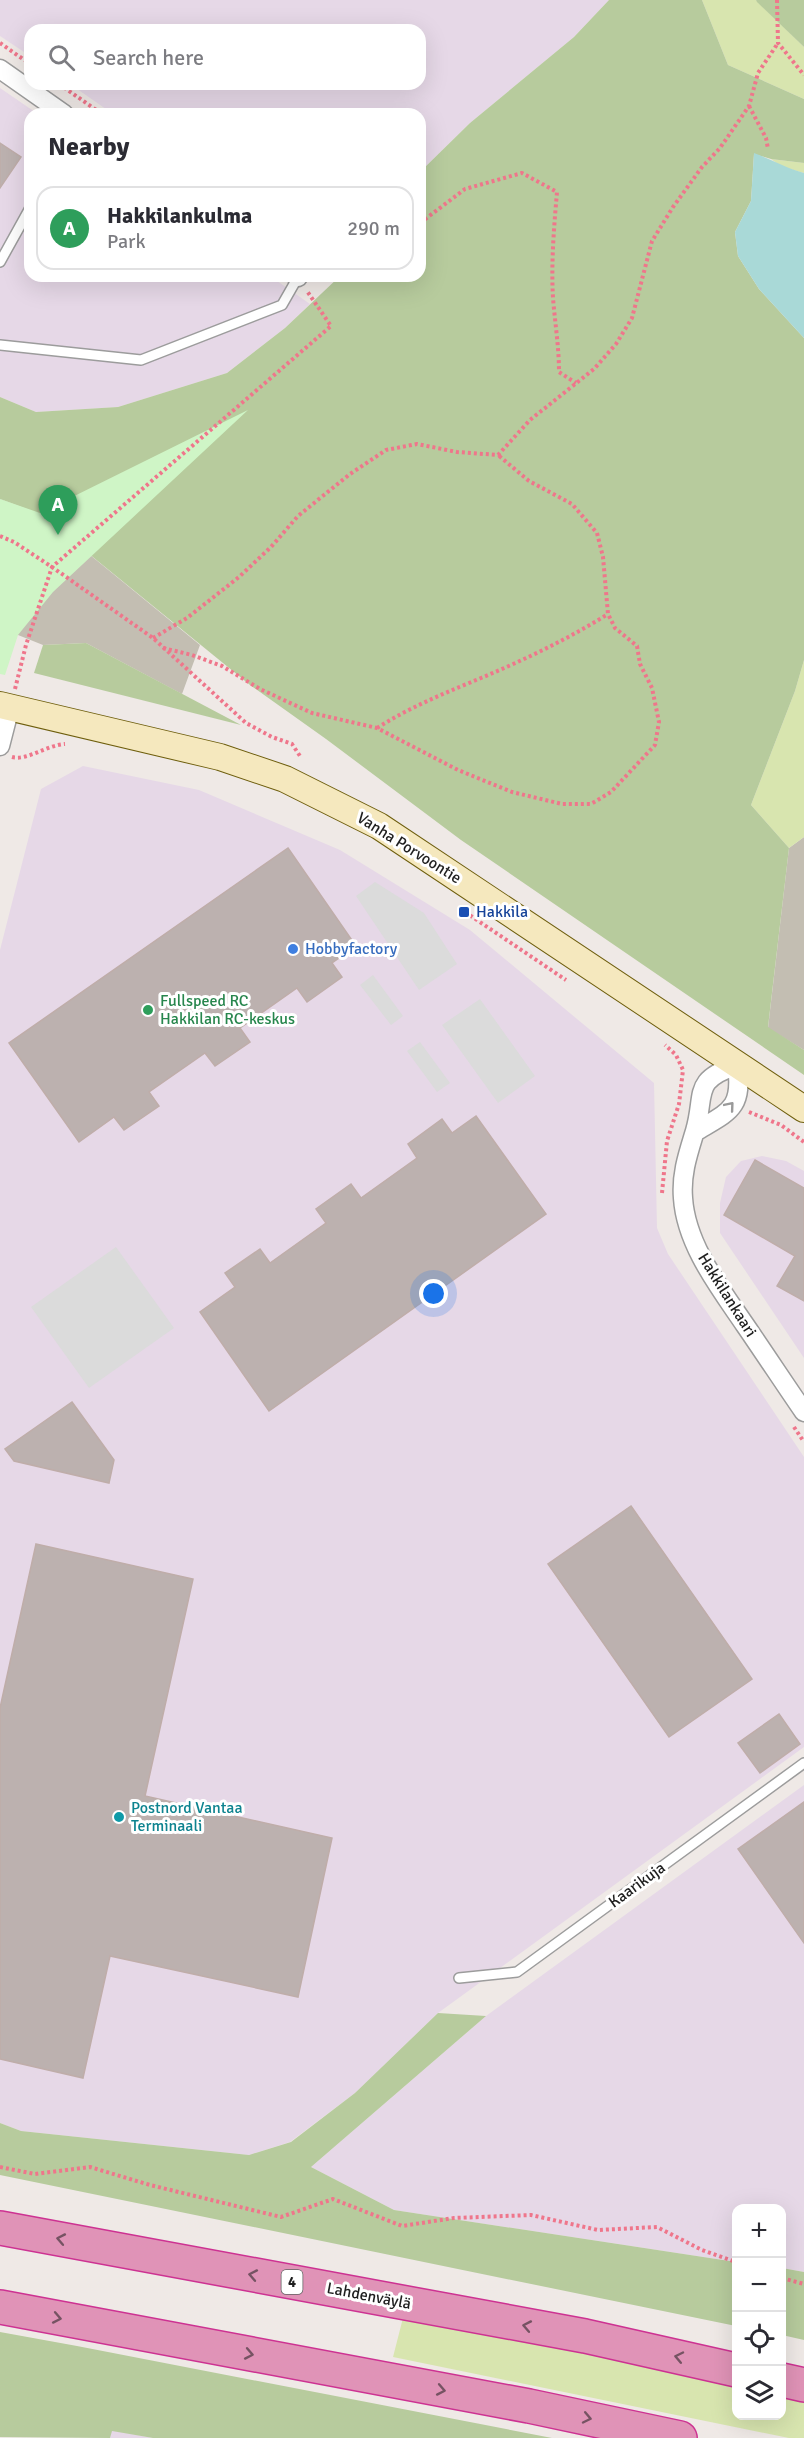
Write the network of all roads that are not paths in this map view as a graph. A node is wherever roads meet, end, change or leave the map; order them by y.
1 (0, 69) edge
2 (24, 86) edge
3 (30, 90) edge
4 (55, 108) edge
5 (24, 219) edge
6 (0, 262) edge
7 (294, 282) edge
8 (0, 345) edge
9 (5, 706) edge
10 (5, 752) edge
11 (737, 1065) junction
12 (804, 1109) edge
13 (695, 1132) junction
14 (798, 1418) edge
15 (804, 1763) edge
16 (459, 1978) dead end
17 (0, 2228) edge
18 (0, 2307) edge
19 (732, 2369) edge
20 (786, 2381) edge
21 (804, 2385) edge
22 (680, 2438) edge

1 - 2 street
3 - 4 street
5 - 6 lane
7 - 8 lane
9 - 10 street
9 - 11 main road, Vanha Porvoontie
11 - 12 main road, Vanha Porvoontie
11 - 13 street, Hakkilankaari
13 -> 11 street
13 - 14 street, Hakkilankaari
15 - 16 lane, Kaarikuja
19 -> 17 highway, Lahdenväylä / 4
18 -> 22 highway
20 - 21 highway

